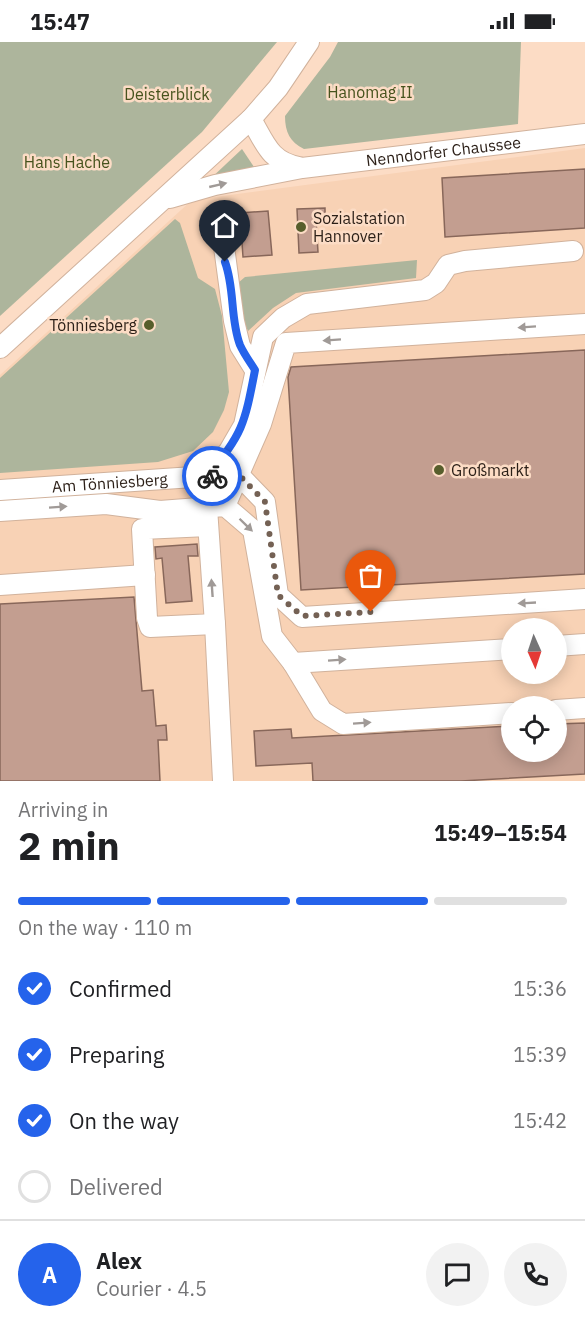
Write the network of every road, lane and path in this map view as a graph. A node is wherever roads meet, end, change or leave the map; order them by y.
1 (309, 42) edge
2 (251, 119) junction
3 (585, 135) edge
4 (302, 168) junction
5 (162, 201) junction
6 (222, 232) dead end
7 (573, 250) dead end
8 (585, 324) edge
9 (0, 348) edge
10 (255, 370) junction
11 (238, 474) junction
12 (207, 476) junction
13 (139, 480) junction
14 (0, 490) edge
15 (140, 508) junction
16 (0, 511) edge
17 (214, 513) junction
18 (142, 529) junction
19 (145, 575) junction
20 (0, 585) edge
21 (585, 599) edge
22 (214, 624) junction
23 (585, 644) edge
24 (567, 645) edge
25 (501, 650) edge
26 (293, 663) junction
27 (585, 708) edge
28 (567, 709) edge
29 (501, 714) edge
30 (223, 781) edge

1 - 2 street
2 - 4 street, Nenndorfer Chaussee
2 - 5 street
3 - 4 street, Nenndorfer Chaussee
5 -> 4 street, Nenndorfer Chaussee
5 - 9 street
6 - 10 street
7 - 10 street
8 -> 11 street
10 - 12 street
11 - 12 street, Am Tönniesberg
11 - 17 street
21 -> 11 street
12 - 13 street, Am Tönniesberg
13 - 14 street, Am Tönniesberg
13 - 15 street
16 -> 15 street, Am Tönniesberg
15 - 17 street, Am Tönniesberg
15 - 18 street
17 - 18 street
22 -> 17 street
17 -> 26 street
18 - 19 street
19 - 20 street
19 - 22 street
22 - 30 street
23 - 24 street
26 -> 25 street
26 -> 29 street
27 - 28 street

